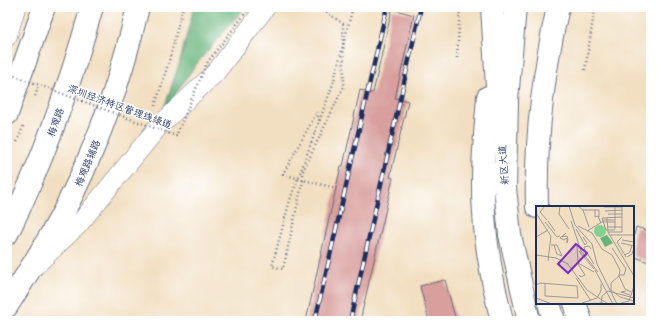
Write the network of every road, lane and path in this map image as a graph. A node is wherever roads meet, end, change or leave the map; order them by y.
1 (16, 7) edge
2 (44, 7) edge
3 (92, 7) edge
4 (138, 7) edge
5 (183, 7) edge
6 (250, 7) edge
7 (266, 7) edge
8 (320, 7) edge
9 (353, 7) edge
10 (460, 7) edge
11 (492, 7) edge
12 (515, 7) edge
13 (558, 7) edge
14 (571, 7) edge
15 (595, 7) edge
16 (594, 12) junction
17 (7, 37) edge
18 (493, 40) junction
19 (457, 58) dead end
20 (585, 70) dead end
21 (7, 73) edge
22 (153, 111) dead end
23 (7, 114) edge
24 (150, 118) dead end
25 (320, 123) junction
26 (148, 125) junction
27 (537, 132) junction
28 (303, 180) junction
29 (336, 188) dead end
30 (505, 188) junction
31 (537, 206) edge
32 (549, 206) edge
33 (7, 234) edge
34 (28, 272) junction
35 (549, 304) edge
36 (575, 304) edge
37 (7, 306) edge
38 (502, 321) edge
39 (529, 321) edge
40 (554, 321) edge
41 (582, 321) edge

1 - 17 lane
2 - 23 main road
3 - 33 main road, 梅观路
4 - 34 main road, 梅观路辅路
5 - 22 path
6 - 26 path, 深圳经济特区管理线绿道, bridge
7 - 34 lane
8 - 28 path, bridge
9 - 25 path
10 - 19 path
11 - 18 main road, 新区大道
12 - 30 main road
13 - 27 main road
14 - 16 path
15 - 16 path
16 - 20 path
18 - 30 main road, 新区大道
18 - 38 main road
21 - 26 path, 深圳经济特区管理线绿道, bridge
24 - 26 path
25 - 28 path, bridge
25 - 28 path
27 - 31 main road
27 - 32 main road
28 - 29 path, bridge
30 - 39 main road, 新区大道
34 - 37 main road, 梅观路辅路
35 - 40 main road
36 - 41 main road

